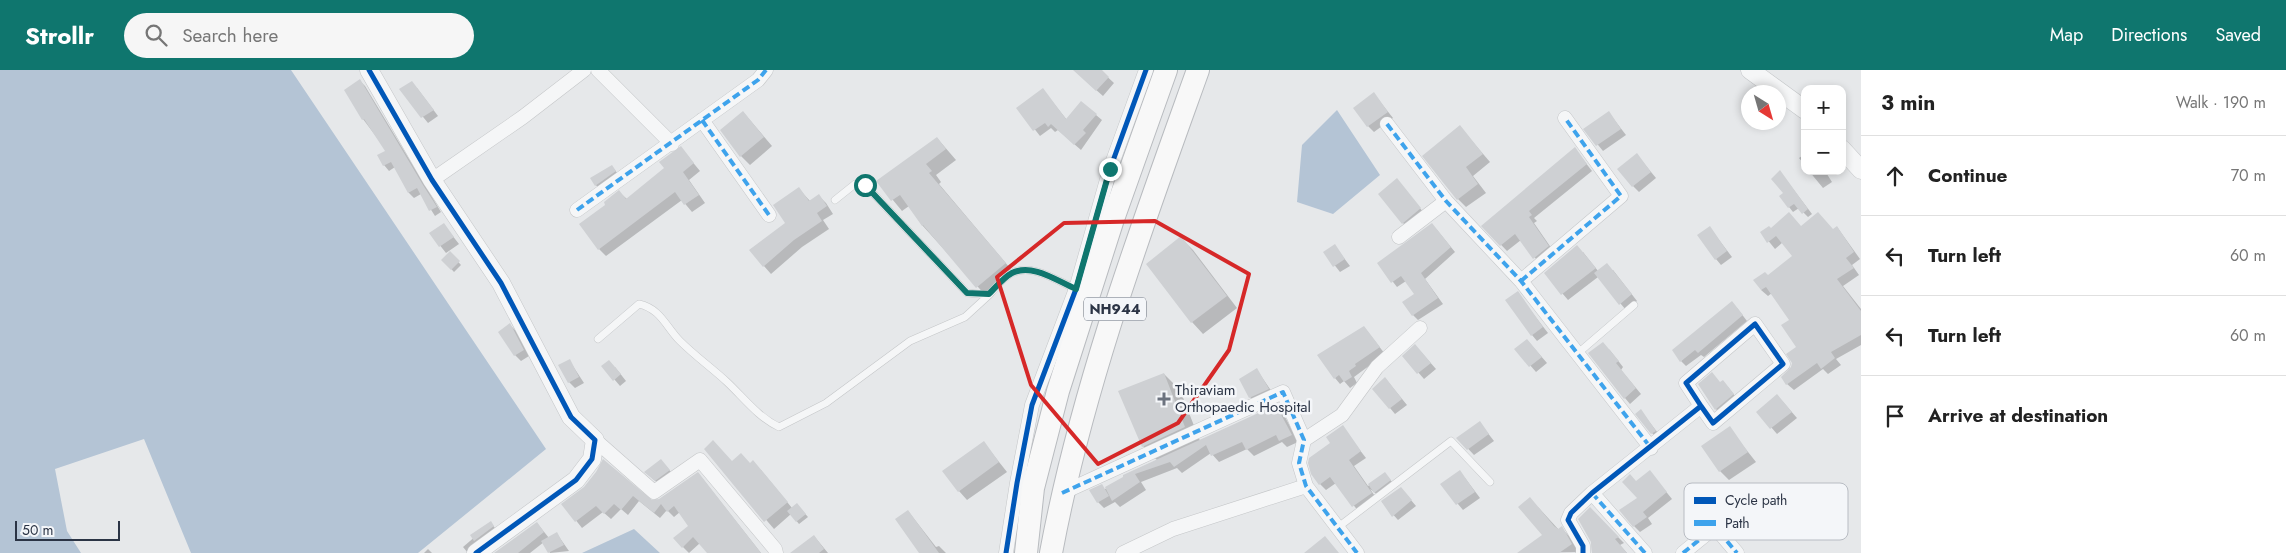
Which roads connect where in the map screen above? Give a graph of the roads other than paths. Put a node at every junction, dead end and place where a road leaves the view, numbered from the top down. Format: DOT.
graph roads {
  1 [pos="369,70"];
  2 [pos="584,70"];
  3 [pos="598,70"];
  4 [pos="766,70"];
  5 [pos="1146,70"];
  6 [pos="1166,70"];
  7 [pos="1198,70"];
  8 [pos="1750,70"];
  9 [pos="1801,107"];
  10 [pos="1565,118"];
  11 [pos="702,120"];
  12 [pos="1387,124"];
  13 [pos="672,144"];
  14 [pos="1846,153"];
  15 [pos="1861,170"];
  16 [pos="432,180"];
  17 [pos="835,200"];
  18 [pos="1446,200"];
  19 [pos="577,210"];
  20 [pos="769,215"];
  21 [pos="1399,237"];
  22 [pos="1521,281"];
  23 [pos="1076,289"];
  24 [pos="989,294"];
  25 [pos="1634,305"];
  26 [pos="1420,328"];
  27 [pos="598,339"];
  28 [pos="1577,354"];
  29 [pos="1701,406"];
  30 [pos="595,440"];
  31 [pos="1304,440"];
  32 [pos="1651,448"];
  33 [pos="1490,482"];
  34 [pos="1306,486"];
  35 [pos="1062,493"];
  36 [pos="1592,493"];
  37 [pos="1337,528"];
  38 [pos="1699,540"];
  39 [pos="1726,540"];
  40 [pos="476,553"];
  41 [pos="776,553"];
  42 [pos="1006,553"];
  43 [pos="1026,553"];
  44 [pos="1050,553"];
  45 [pos="1123,553"];
  46 [pos="1357,553"];
  47 [pos="1583,553"];
  48 [pos="1644,553"];
  49 [pos="1683,553"];
  50 [pos="1737,553"];
  1 -- 16 [label="street"];
  2 -- 16 [label="street"];
  3 -- 13 [label="street"];
  4 -- 11 [label="street"];
  5 -- 23 [label="street"];
  6 -- 43 [label="highway, NH944"];
  7 -- 35 [label="highway, NH944"];
  8 -- 9 [label="street"];
  10 -- 22 [label="street"];
  11 -- 13 [label="street"];
  11 -- 20 [label="street"];
  12 -- 18 [label="street"];
  13 -- 19 [label="street"];
  14 -- 15 [label="street"];
  16 -- 30 [label="street"];
  17 -- 24 [label="lane"];
  18 -- 21 [label="street"];
  18 -- 22 [label="street"];
  22 -- 28 [label="street"];
  23 -- 24 [label="lane"];
  23 -- 42 [label="street"];
  24 -- 27 [label="lane"];
  25 -- 28 [label="lane"];
  26 -- 31 [label="street"];
  28 -- 32 [label="street"];
  29 -- 29 [label="street"];
  29 -- 32 [label="street"];
  30 -- 40 [label="street"];
  30 -- 41 [label="street"];
  31 -- 34 [label="street"];
  31 -- 35 [label="street"];
  32 -- 36 [label="street"];
  33 -- 37 [label="lane"];
  34 -- 37 [label="street"];
  34 -- 45 [label="street"];
  35 -- 44 [label="highway, NH944"];
  36 -- 47 [label="street"];
  36 -- 48 [label="street"];
  37 -- 46 [label="street"];
  38 -- 49 [label="street"];
  39 -- 50 [label="street"];
}
